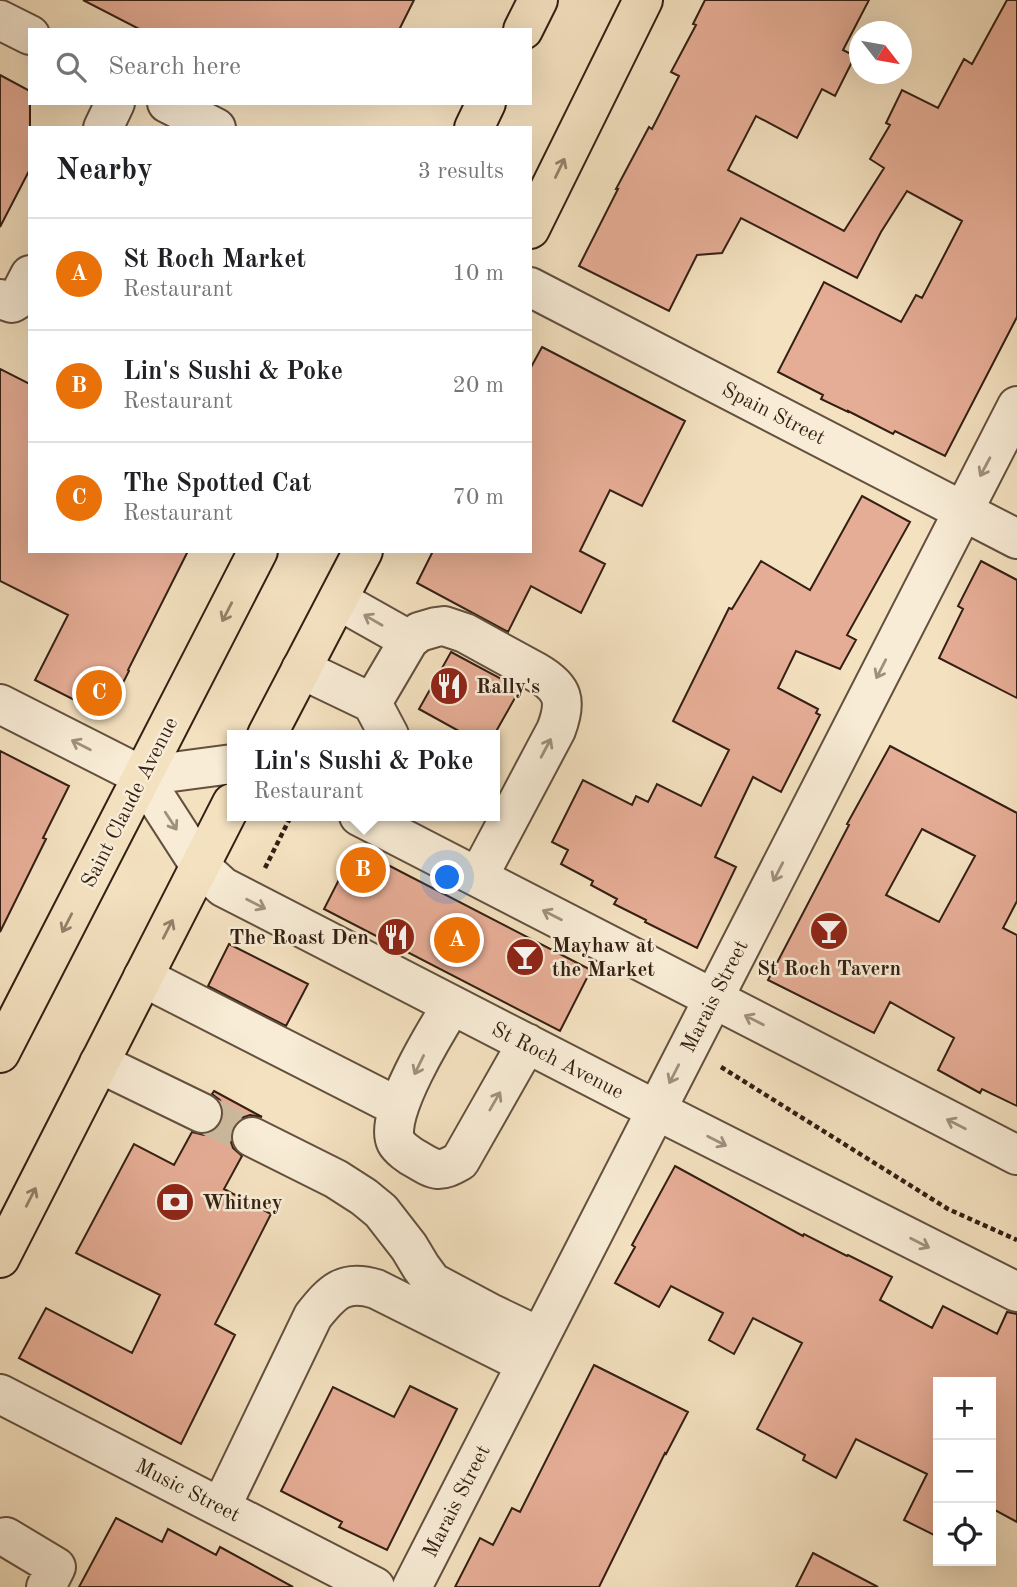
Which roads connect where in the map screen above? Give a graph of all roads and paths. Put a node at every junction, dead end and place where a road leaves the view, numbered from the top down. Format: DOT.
graph roads {
  1 [pos="538,0"];
  2 [pos="643,0"];
  3 [pos="0,20"];
  4 [pos="524,28"];
  5 [pos="28,34"];
  6 [pos="114,105"];
  7 [pos="171,105"];
  8 [pos="485,105"];
  9 [pos="104,126"];
  10 [pos="212,126"];
  11 [pos="475,126"];
  12 [pos="532,225"];
  13 [pos="28,279"];
  14 [pos="532,288"];
  15 [pos="0,299"];
  16 [pos="1017,406"];
  17 [pos="962,511"];
  18 [pos="1017,539"];
  19 [pos="257,553"];
  20 [pos="362,553"];
  21 [pos="338,600"];
  22 [pos="409,640"];
  23 [pos="301,669"];
  24 [pos="0,704"];
  25 [pos="381,719"];
  26 [pos="270,730"];
  27 [pos="227,765"];
  28 [pos="142,776"];
  29 [pos="504,803"];
  30 [pos="227,813"];
  31 [pos="289,821"];
  32 [pos="369,821"];
  33 [pos="498,821"];
  34 [pos="200,866"];
  35 [pos="478,877"];
  36 [pos="260,879"];
  37 [pos="143,977"];
  38 [pos="713,999"];
  39 [pos="452,1005"];
  40 [pos="527,1043"];
  41 [pos="688,1048"];
  42 [pos="0,1053"];
  43 [pos="99,1063"];
  44 [pos="398,1107"];
  45 [pos="656,1110"];
  46 [pos="202,1113"];
  47 [pos="252,1137"];
  48 [pos="1017,1155"];
  49 [pos="1017,1240"];
  50 [pos="0,1258"];
  51 [pos="1017,1292"];
  52 [pos="533,1351"];
  53 [pos="0,1394"];
  54 [pos="221,1507"];
  55 [pos="2,1540"];
  56 [pos="46,1587"];
  57 [pos="375,1587"];
  58 [pos="412,1587"];
  1 -- 4 [label="main road"];
  12 -- 2 [label="main road, one-way"];
  3 -- 5 [label="street"];
  6 -- 9 [label="street"];
  7 -- 10 [label="street"];
  8 -- 11 [label="main road"];
  13 -- 15 [label="street"];
  14 -- 17 [label="street, Spain Street"];
  16 -- 17 [label="street, Marais Street, one-way"];
  17 -- 18 [label="street, Spain Street"];
  17 -- 38 [label="street, Marais Street, one-way"];
  19 -- 28 [label="main road, Saint Claude Avenue, one-way"];
  20 -- 21 [label="main road"];
  22 -- 21 [label="street, one-way"];
  21 -- 23 [label="main road"];
  22 -- 25 [label="street"];
  29 -- 22 [label="street, one-way"];
  23 -- 25 [label="street"];
  23 -- 26 [label="main road"];
  28 -- 24 [label="street, one-way"];
  27 -- 28 [label="street"];
  28 -- 34 [label="street, St Roch Avenue, one-way"];
  28 -- 42 [label="main road, Saint Claude Avenue, one-way"];
  30 -- 34 [label="main road"];
  31 -- 36 [label="path"];
  32 -- 35 [label="street"];
  33 -- 35 [label="street"];
  37 -- 34 [label="main road, one-way"];
  34 -- 39 [label="street, St Roch Avenue, one-way"];
  38 -- 35 [label="street, one-way"];
  37 -- 43 [label="main road"];
  37 -- 44 [label="street"];
  38 -- 41 [label="street, Marais Street"];
  48 -- 38 [label="street, one-way"];
  39 -- 40 [label="street, St Roch Avenue"];
  39 -- 44 [label="street, one-way"];
  44 -- 40 [label="street, one-way"];
  40 -- 45 [label="street, St Roch Avenue"];
  41 -- 45 [label="street, Marais Street, one-way"];
  41 -- 49 [label="path"];
  43 -- 46 [label="street"];
  50 -- 43 [label="main road, one-way"];
  45 -- 51 [label="street, St Roch Avenue, one-way"];
  45 -- 52 [label="street, Marais Street"];
  47 -- 52 [label="street"];
  52 -- 54 [label="street"];
  52 -- 58 [label="street, Marais Street"];
  53 -- 54 [label="street, Music Street"];
  54 -- 57 [label="street, Music Street"];
  55 -- 56 [label="street"];
}
